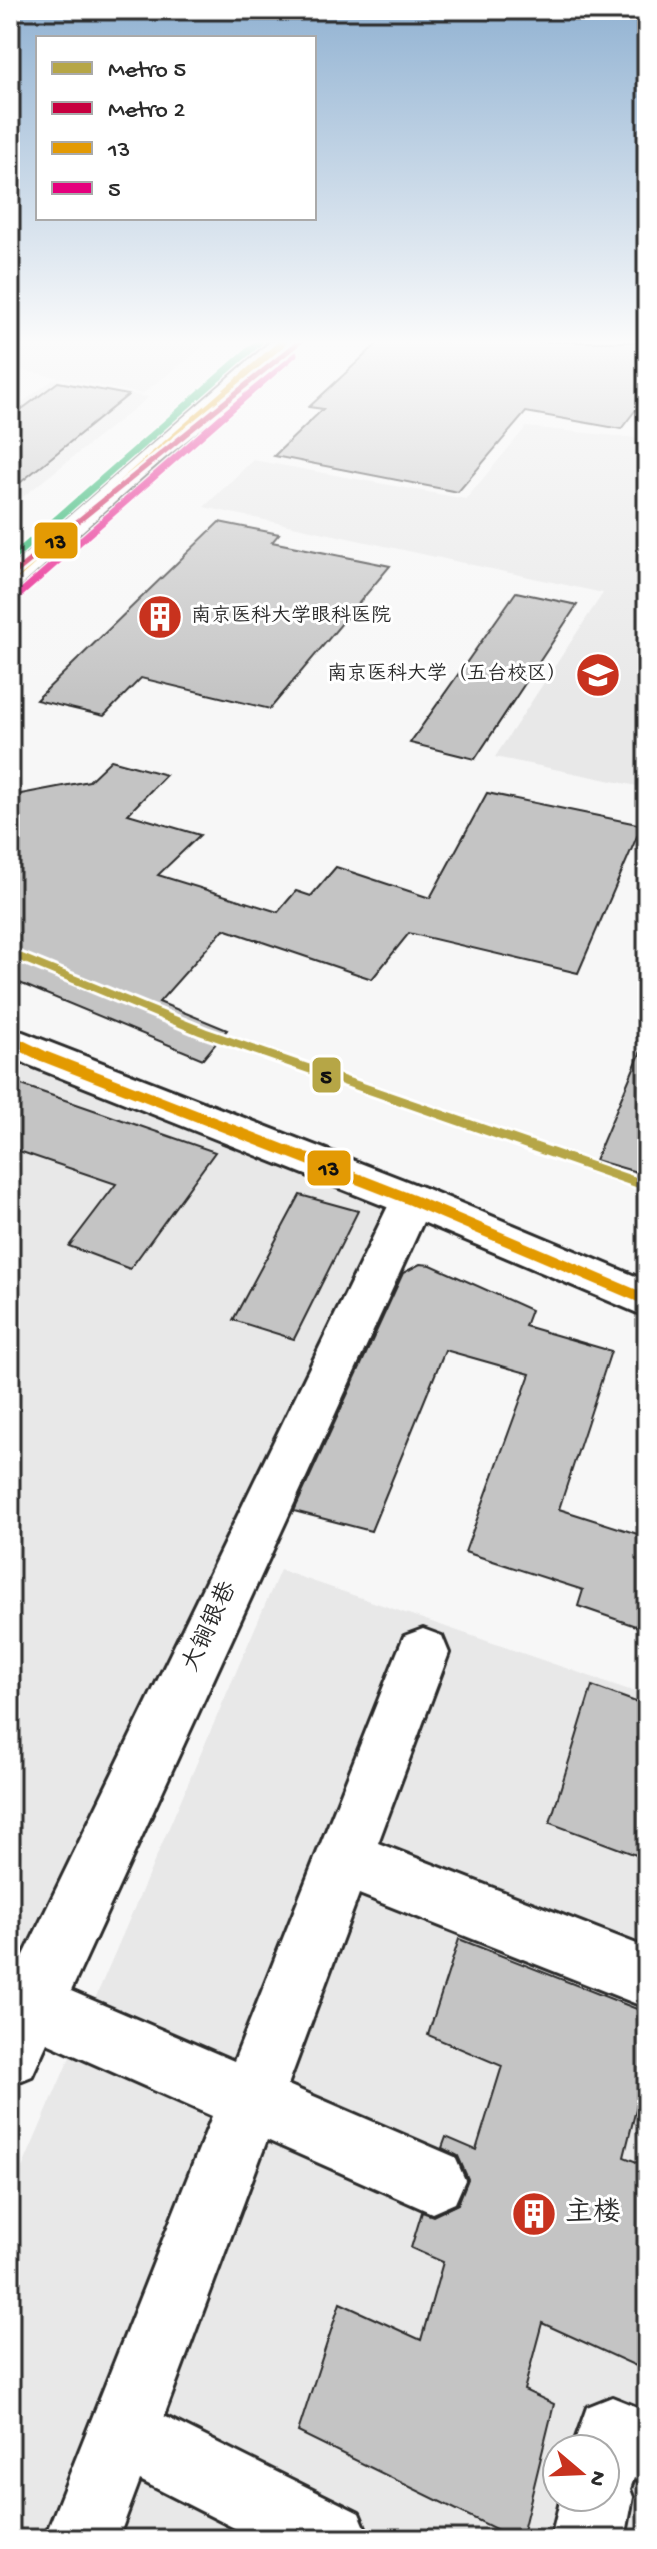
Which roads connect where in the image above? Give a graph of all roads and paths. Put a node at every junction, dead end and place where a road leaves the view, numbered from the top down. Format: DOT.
graph roads {
  1 [pos="147,461"];
  2 [pos="10,581"];
  3 [pos="10,1040"];
  4 [pos="412,1200"];
  5 [pos="647,1300"];
  6 [pos="423,1653"];
  7 [pos="344,1859"];
  8 [pos="647,1978"];
  9 [pos="21,2029"];
  10 [pos="250,2100"];
  11 [pos="432,2180"];
  12 [pos="122,2433"];
  13 [pos="621,2436"];
  14 [pos="647,2448"];
  15 [pos="594,2513"];
  16 [pos="81,2539"];
  17 [pos="333,2539"];
  18 [pos="588,2539"];
  1 -- 2 [label="main road"];
  3 -- 4 [label="main road"];
  4 -- 5 [label="main road"];
  4 -- 9 [label="main road, 大锏银巷"];
  6 -- 7 [label="main road"];
  7 -- 8 [label="main road"];
  7 -- 10 [label="main road"];
  9 -- 10 [label="main road"];
  10 -- 11 [label="main road"];
  10 -- 12 [label="main road"];
  12 -- 16 [label="main road"];
  12 -- 17 [label="main road"];
  13 -- 14 [label="main road"];
  15 -- 18 [label="main road"];
}
